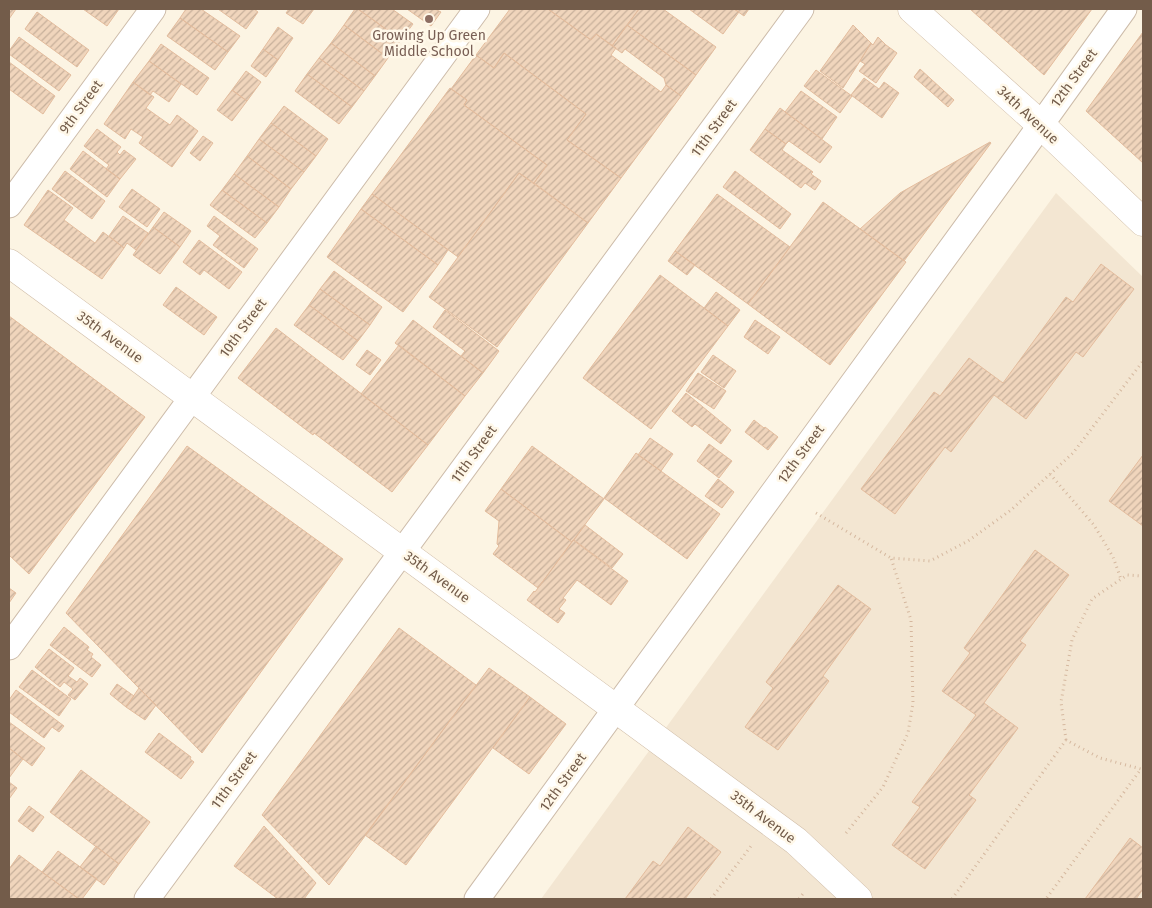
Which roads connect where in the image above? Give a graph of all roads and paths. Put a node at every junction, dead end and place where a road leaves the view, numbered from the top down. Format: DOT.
graph roads {
  1 [pos="154,9"];
  2 [pos="477,9"];
  3 [pos="801,9"];
  4 [pos="912,9"];
  5 [pos="1124,9"];
  6 [pos="1040,125"];
  7 [pos="9,205"];
  8 [pos="1143,222"];
  9 [pos="9,263"];
  10 [pos="1143,361"];
  11 [pos="192,397"];
  12 [pos="1050,474"];
  13 [pos="816,513"];
  14 [pos="402,552"];
  15 [pos="891,558"];
  16 [pos="1143,576"];
  17 [pos="1121,579"];
  18 [pos="9,647"];
  19 [pos="617,709"];
  20 [pos="1066,740"];
  21 [pos="1142,767"];
  22 [pos="846,833"];
  23 [pos="751,846"];
  24 [pos="805,891"];
  25 [pos="147,899"];
  26 [pos="477,899"];
  27 [pos="711,899"];
  28 [pos="799,899"];
  29 [pos="858,899"];
  30 [pos="952,899"];
  31 [pos="1046,899"];
  1 -- 7 [label="street, 9th Street"];
  2 -- 11 [label="street, 10th Street"];
  3 -- 14 [label="street, 11th Street"];
  4 -- 6 [label="street, 34th Avenue"];
  5 -- 6 [label="street, 12th Street"];
  6 -- 8 [label="street, 34th Avenue"];
  6 -- 19 [label="street, 12th Street"];
  9 -- 11 [label="street, 35th Avenue"];
  10 -- 12 [label="path"];
  11 -- 14 [label="street, 35th Avenue"];
  11 -- 18 [label="street, 10th Street"];
  12 -- 15 [label="path"];
  12 -- 17 [label="path"];
  13 -- 15 [label="path"];
  14 -- 19 [label="street, 35th Avenue"];
  14 -- 25 [label="street, 11th Street"];
  15 -- 22 [label="path"];
  16 -- 17 [label="path"];
  17 -- 20 [label="path"];
  19 -- 26 [label="street, 12th Street"];
  19 -- 29 [label="street, 35th Avenue"];
  20 -- 21 [label="path"];
  20 -- 30 [label="path"];
  21 -- 31 [label="path"];
  23 -- 27 [label="path"];
  24 -- 28 [label="path"];
}
